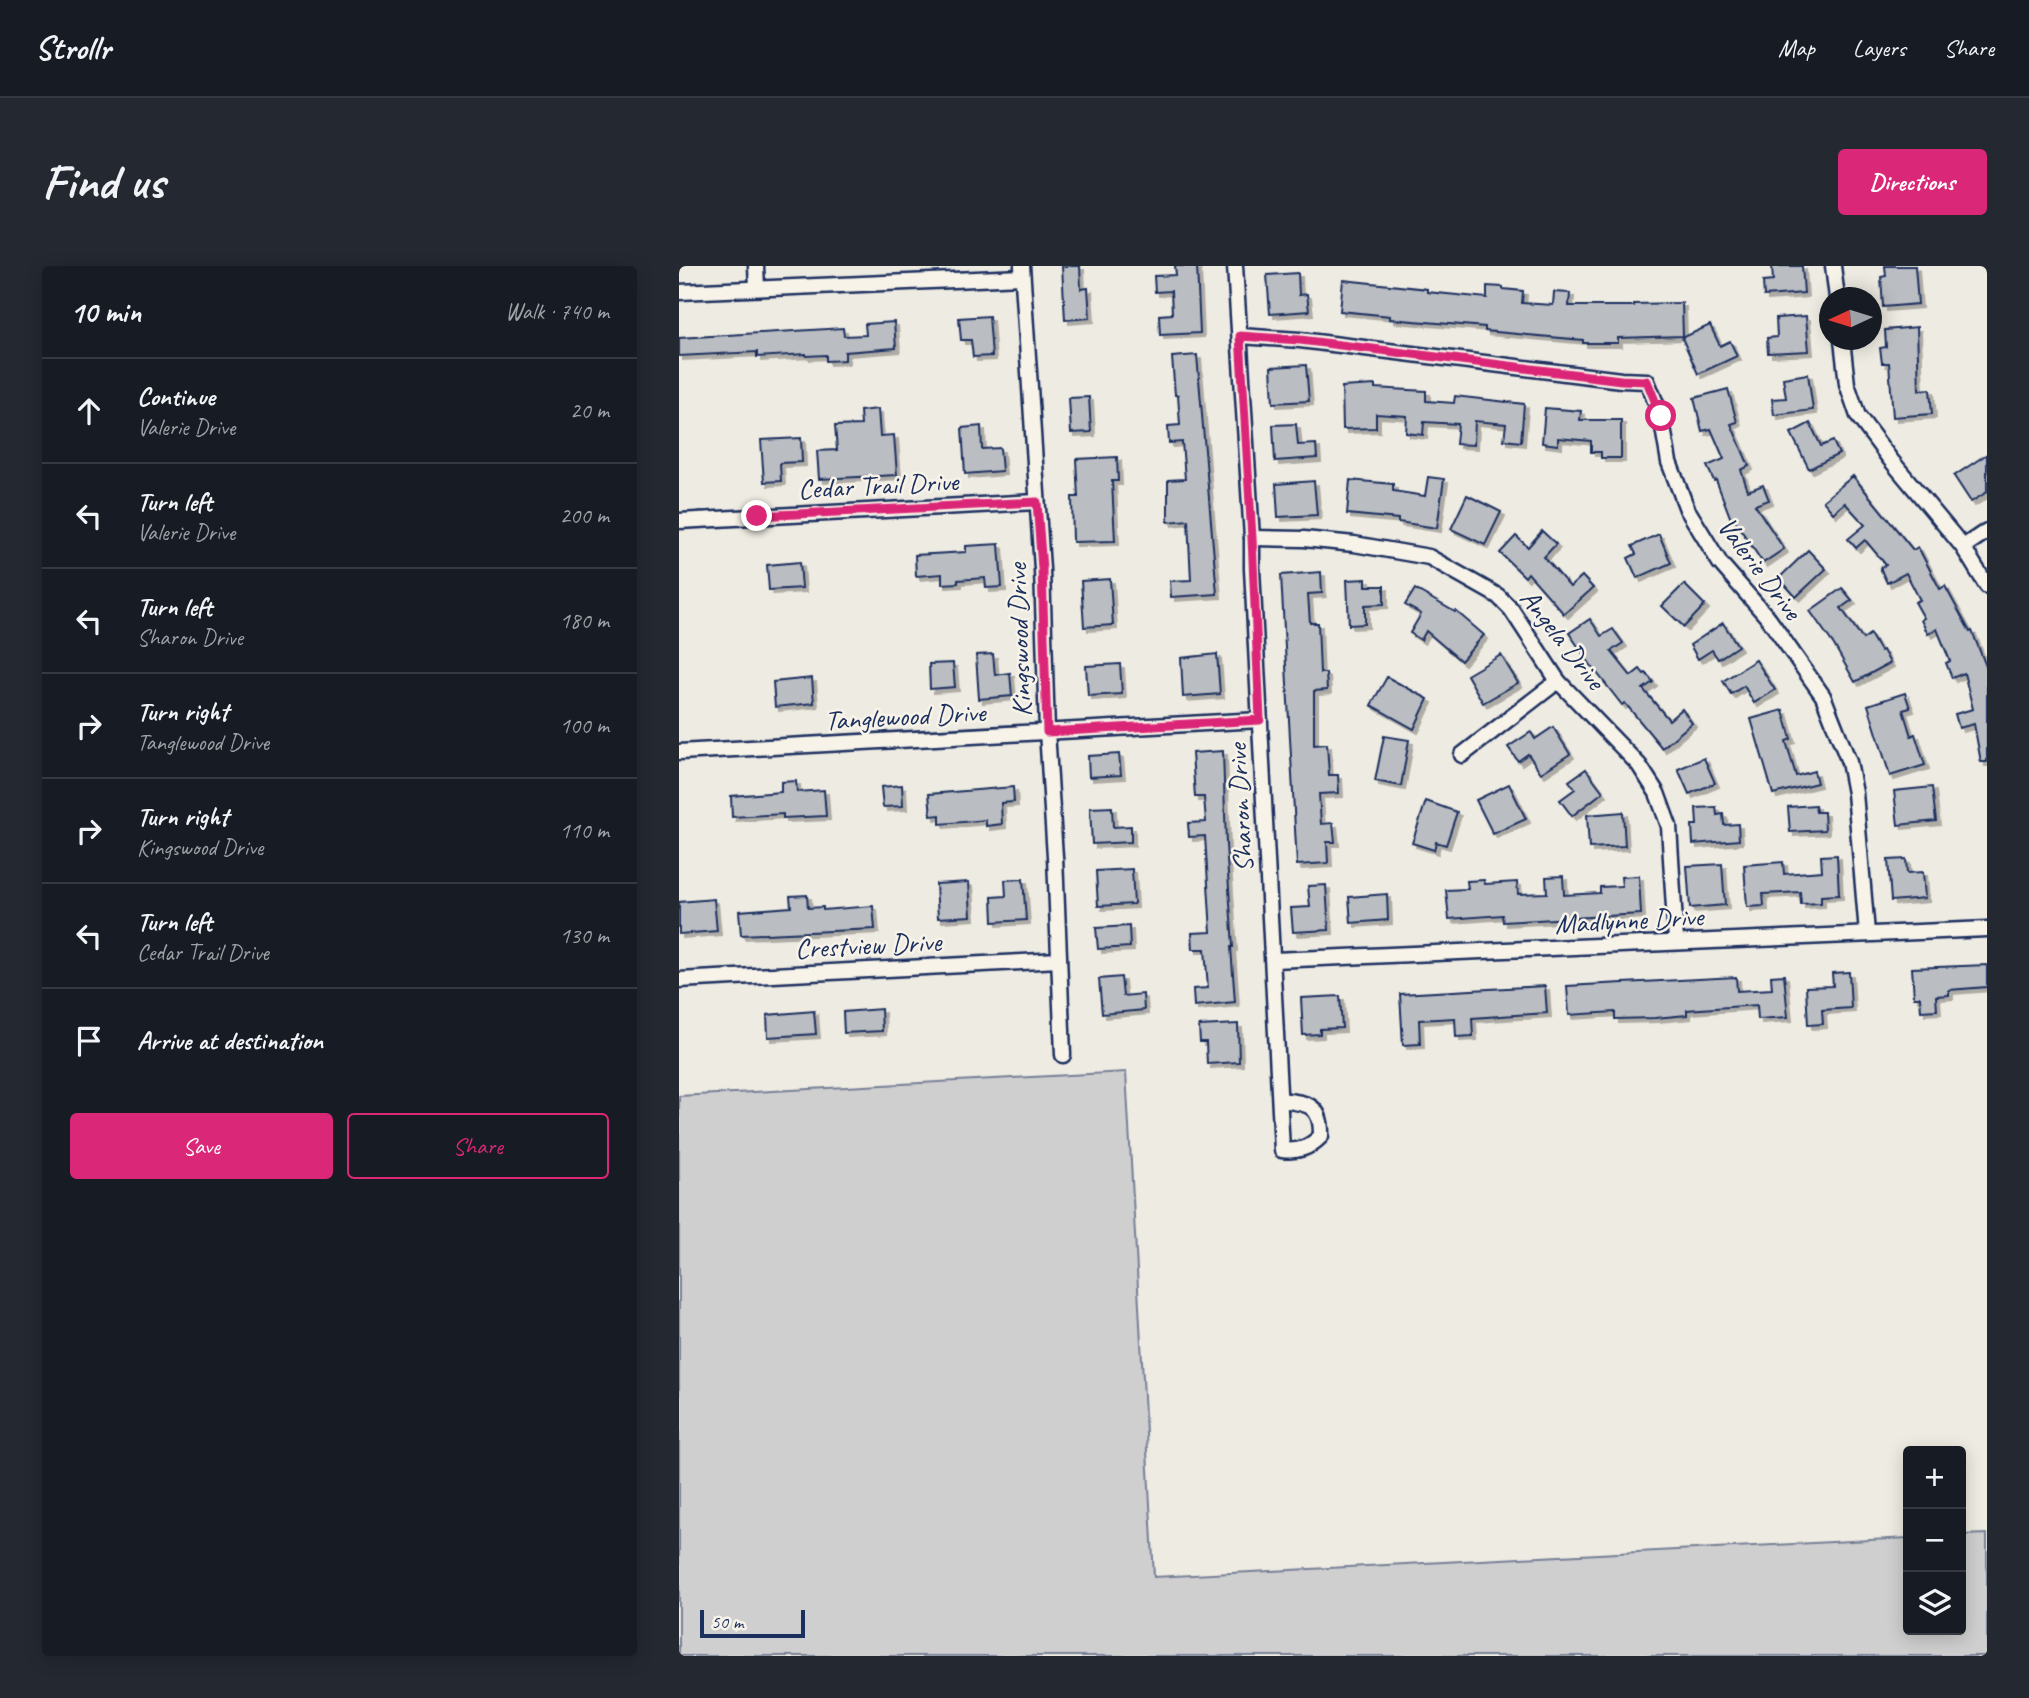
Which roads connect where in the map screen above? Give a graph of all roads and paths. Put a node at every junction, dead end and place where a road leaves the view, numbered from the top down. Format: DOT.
graph roads {
  1 [pos="756,266"];
  2 [pos="1235,266"];
  3 [pos="1833,266"];
  4 [pos="1022,272"];
  5 [pos="1836,287"];
  6 [pos="757,288"];
  7 [pos="679,292"];
  8 [pos="1240,336"];
  9 [pos="1843,350"];
  10 [pos="1037,502"];
  11 [pos="679,522"];
  12 [pos="1987,531"];
  13 [pos="1252,538"];
  14 [pos="1963,547"];
  15 [pos="1987,586"];
  16 [pos="1558,681"];
  17 [pos="1260,720"];
  18 [pos="1047,732"];
  19 [pos="679,752"];
  20 [pos="1462,755"];
  21 [pos="1987,929"];
  22 [pos="1867,933"];
  23 [pos="1676,941"];
  24 [pos="1059,960"];
  25 [pos="1274,960"];
  26 [pos="679,980"];
  27 [pos="1063,1055"];
  28 [pos="1280,1100"];
  1 -- 6 [label="street"];
  2 -- 8 [label="street, Sharon Drive"];
  3 -- 5 [label="street"];
  4 -- 6 [label="street"];
  4 -- 10 [label="street, Kingswood Drive"];
  6 -- 7 [label="street"];
  8 -- 13 [label="street, Sharon Drive"];
  8 -- 22 [label="street, Valerie Drive"];
  9 -- 14 [label="street"];
  10 -- 11 [label="street, Cedar Trail Drive"];
  10 -- 18 [label="street, Kingswood Drive"];
  12 -- 14 [label="street"];
  13 -- 16 [label="street, Angela Drive"];
  13 -- 17 [label="street, Sharon Drive"];
  14 -- 15 [label="street"];
  16 -- 20 [label="street"];
  16 -- 23 [label="street, Angela Drive"];
  17 -- 18 [label="street, Tanglewood Drive"];
  17 -- 25 [label="street, Sharon Drive"];
  18 -- 19 [label="street, Tanglewood Drive"];
  18 -- 24 [label="street, Kingswood Drive"];
  21 -- 22 [label="street, Madlynne Drive"];
  22 -- 23 [label="street, Madlynne Drive"];
  23 -- 25 [label="street, Madlynne Drive"];
  24 -- 26 [label="street, Crestview Drive"];
  24 -- 27 [label="street, Kingswood Drive"];
  25 -- 28 [label="street, Sharon Drive"];
}
